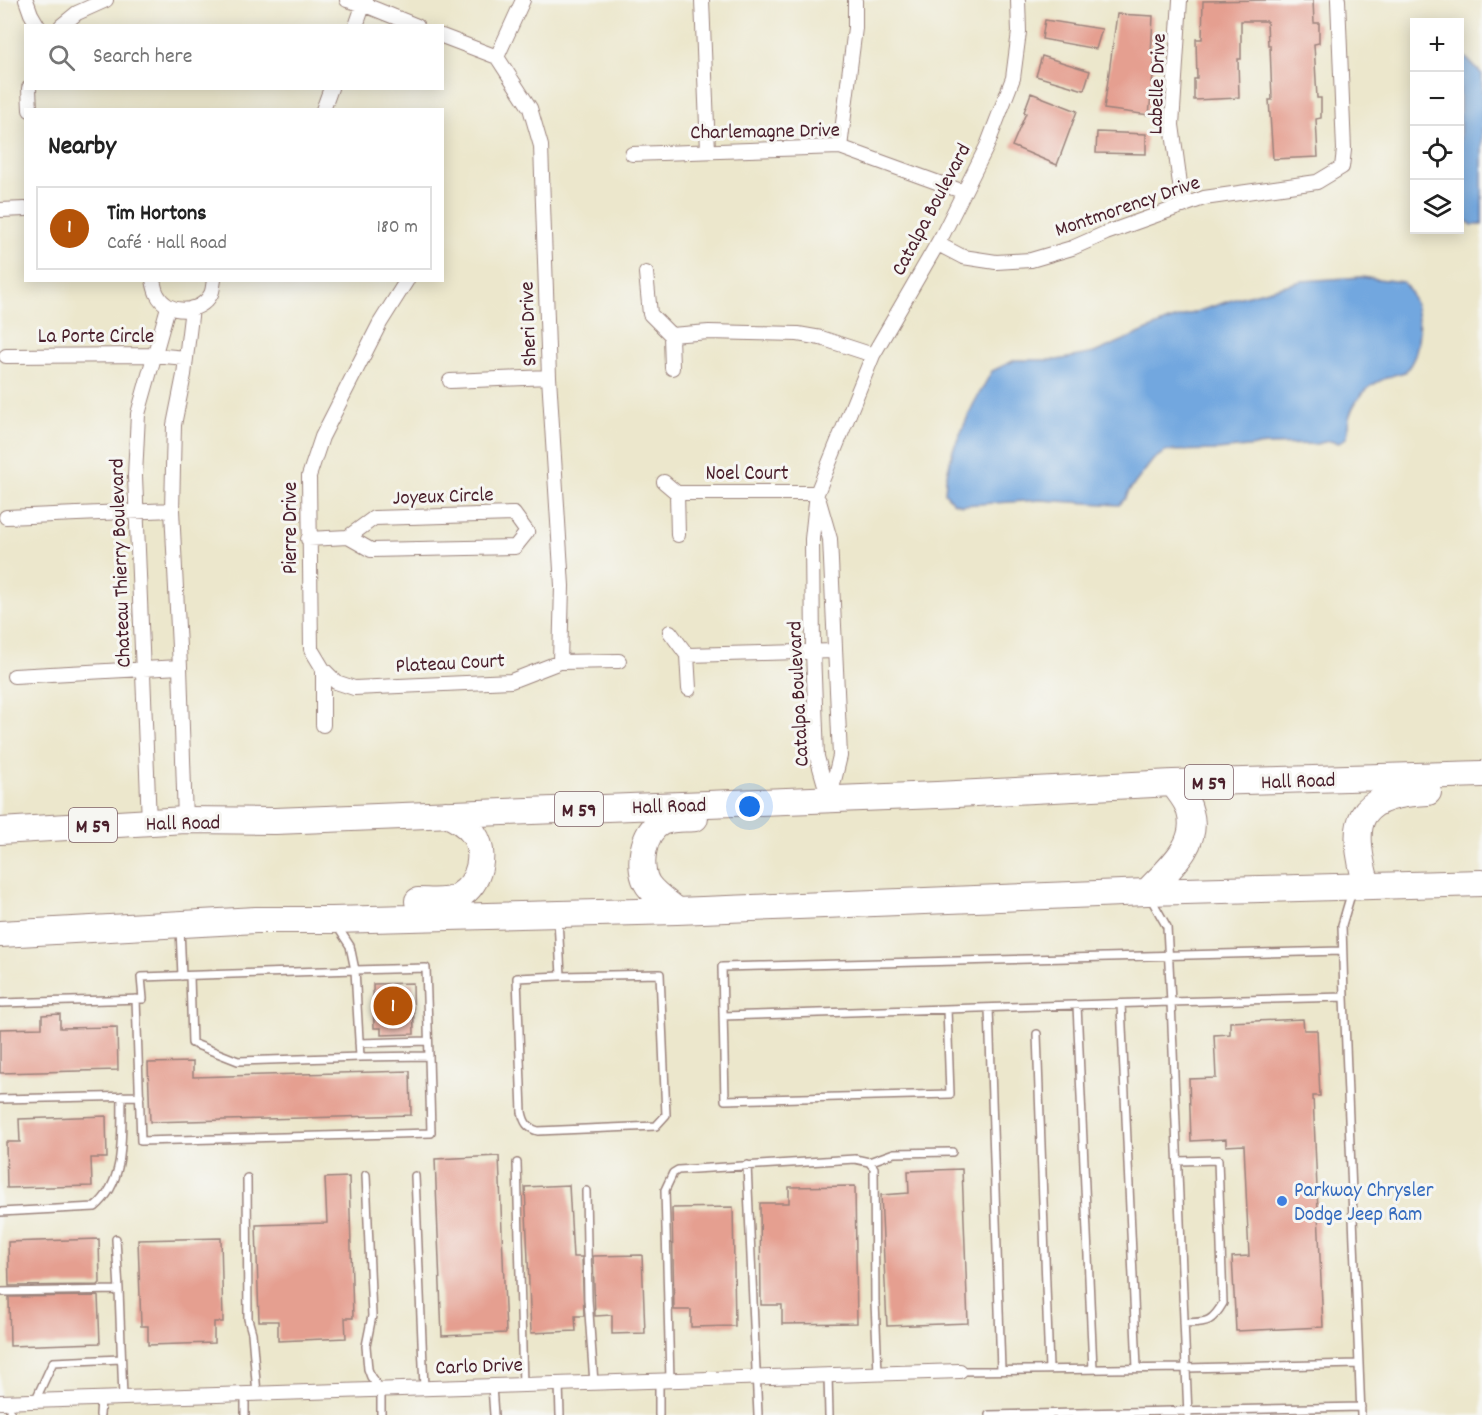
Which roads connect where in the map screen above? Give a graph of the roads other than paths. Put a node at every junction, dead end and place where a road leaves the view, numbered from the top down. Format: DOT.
graph roads {
  1 [pos="26,0"];
  2 [pos="106,0"];
  3 [pos="348,0"];
  4 [pos="524,0"];
  5 [pos="702,0"];
  6 [pos="855,0"];
  7 [pos="1018,0"];
  8 [pos="1180,0"];
  9 [pos="1338,0"];
  10 [pos="365,2"];
  11 [pos="37,24"];
  12 [pos="64,24"];
  13 [pos="357,24"];
  14 [pos="413,24"];
  15 [pos="444,37"];
  16 [pos="497,57"];
  17 [pos="29,90"];
  18 [pos="330,90"];
  19 [pos="30,108"];
  20 [pos="324,108"];
  21 [pos="840,147"];
  22 [pos="708,152"];
  23 [pos="632,154"];
  24 [pos="964,192"];
  25 [pos="1182,206"];
  26 [pos="24,208"];
  27 [pos="0,210"];
  28 [pos="938,244"];
  29 [pos="646,273"];
  30 [pos="154,282"];
  31 [pos="213,282"];
  32 [pos="406,282"];
  33 [pos="168,307"];
  34 [pos="192,308"];
  35 [pos="670,335"];
  36 [pos="153,355"];
  37 [pos="873,355"];
  38 [pos="6,356"];
  39 [pos="186,358"];
  40 [pos="672,368"];
  41 [pos="549,377"];
  42 [pos="450,381"];
  43 [pos="663,482"];
  44 [pos="677,493"];
  45 [pos="817,493"];
  46 [pos="172,510"];
  47 [pos="137,511"];
  48 [pos="6,517"];
  49 [pos="678,535"];
  50 [pos="348,537"];
  51 [pos="308,539"];
  52 [pos="670,632"];
  53 [pos="813,651"];
  54 [pos="835,651"];
  55 [pos="687,655"];
  56 [pos="619,661"];
  57 [pos="560,662"];
  58 [pos="180,667"];
  59 [pos="143,668"];
  60 [pos="323,669"];
  61 [pos="14,676"];
  62 [pos="688,689"];
  63 [pos="323,725"];
  64 [pos="1482,774"];
  65 [pos="1173,783"];
  66 [pos="1482,790"];
  67 [pos="829,799"];
  68 [pos="446,814"];
  69 [pos="186,820"];
  70 [pos="149,822"];
  71 [pos="0,831"];
  72 [pos="1482,883"];
  73 [pos="1360,886"];
  74 [pos="1147,892"];
  75 [pos="677,911"];
  76 [pos="558,914"];
  77 [pos="256,920"];
  78 [pos="333,920"];
  79 [pos="180,925"];
  80 [pos="0,934"];
  81 [pos="1342,951"];
  82 [pos="1169,956"];
  83 [pos="355,970"];
  84 [pos="186,976"];
  85 [pos="561,976"];
  86 [pos="1344,997"];
  87 [pos="136,999"];
  88 [pos="1171,1002"];
  89 [pos="0,1003"];
  90 [pos="1121,1004"];
  91 [pos="1077,1005"];
  92 [pos="989,1008"];
  93 [pos="947,1009"];
  94 [pos="723,1016"];
  95 [pos="1037,1034"];
  96 [pos="429,1041"];
  97 [pos="359,1043"];
  98 [pos="429,1056"];
  99 [pos="360,1057"];
  100 [pos="122,1096"];
  101 [pos="140,1096"];
  102 [pos="0,1099"];
  103 [pos="952,1152"];
  104 [pos="1178,1161"];
  105 [pos="869,1162"];
  106 [pos="517,1163"];
  107 [pos="747,1165"];
  108 [pos="366,1175"];
  109 [pos="415,1176"];
  110 [pos="247,1178"];
  111 [pos="586,1191"];
  112 [pos="0,1212"];
  113 [pos="116,1239"];
  114 [pos="119,1290"];
  115 [pos="0,1292"];
  116 [pos="1184,1323"];
  117 [pos="121,1359"];
  118 [pos="1359,1364"];
  119 [pos="1137,1368"];
  120 [pos="1186,1368"];
  121 [pos="1049,1369"];
  122 [pos="1093,1369"];
  123 [pos="1001,1370"];
  124 [pos="960,1371"];
  125 [pos="878,1373"];
  126 [pos="828,1375"];
  127 [pos="757,1377"];
  128 [pos="664,1381"];
  129 [pos="594,1383"];
  130 [pos="559,1384"];
  131 [pos="523,1385"];
  132 [pos="492,1386"];
  133 [pos="424,1388"];
  134 [pos="381,1390"];
  135 [pos="251,1394"];
  136 [pos="123,1398"];
  137 [pos="101,1399"];
  138 [pos="35,1401"];
  139 [pos="7,1406"];
  140 [pos="1361,1407"];
  141 [pos="1187,1413"];
  142 [pos="100,1415"];
  143 [pos="245,1415"];
  144 [pos="381,1415"];
  145 [pos="494,1415"];
  146 [pos="560,1415"];
  147 [pos="659,1415"];
  148 [pos="758,1415"];
  149 [pos="829,1415"];
  150 [pos="989,1415"];
  151 [pos="1361,1415"];
  1 -- 11 [label="street"];
  2 -- 12 [label="street"];
  3 -- 10 [label="street"];
  4 -- 16 [label="street"];
  5 -- 22 [label="street"];
  6 -- 21 [label="street"];
  7 -- 24 [label="street, Catalpa Boulevard"];
  8 -- 25 [label="street, Labelle Drive"];
  9 -- 25 [label="street, Montmorency Drive"];
  10 -- 13 [label="street"];
  10 -- 14 [label="street"];
  15 -- 16 [label="street"];
  16 -- 41 [label="street, Sheri Drive"];
  17 -- 19 [label="street"];
  18 -- 20 [label="street"];
  21 -- 22 [label="street, Charlemagne Drive"];
  21 -- 24 [label="street, Charlemagne Drive"];
  22 -- 23 [label="street, Charlemagne Drive"];
  24 -- 28 [label="street, Catalpa Boulevard"];
  25 -- 28 [label="street, Montmorency Drive"];
  26 -- 27 [label="street"];
  28 -- 37 [label="street, Catalpa Boulevard"];
  29 -- 35 [label="street"];
  30 -- 33 [label="street"];
  31 -- 34 [label="street"];
  32 -- 51 [label="street, Pierre Drive"];
  33 -- 34 [label="street"];
  33 -- 36 [label="street, Chateau Thierry Boulevard"];
  34 -- 39 [label="street"];
  35 -- 37 [label="street"];
  35 -- 40 [label="street"];
  36 -- 38 [label="street, La Porte Circle"];
  36 -- 39 [label="street, La Porte Circle"];
  36 -- 47 [label="street, Chateau Thierry Boulevard"];
  37 -- 45 [label="street, Catalpa Boulevard"];
  39 -- 46 [label="street"];
  41 -- 42 [label="street"];
  41 -- 57 [label="street, Sheri Drive"];
  43 -- 44 [label="street, Noel Court"];
  44 -- 45 [label="street, Noel Court"];
  44 -- 49 [label="street, Noel Court"];
  45 -- 53 [label="street, Catalpa Boulevard"];
  45 -- 54 [label="street, Catalpa Boulevard"];
  46 -- 47 [label="street"];
  46 -- 58 [label="street"];
  47 -- 48 [label="street"];
  47 -- 59 [label="street, Chateau Thierry Boulevard"];
  50 -- 50 [label="street, Joyeux Circle"];
  50 -- 51 [label="street, Joyeux Circle"];
  51 -- 60 [label="street, Pierre Drive"];
  52 -- 55 [label="street"];
  53 -- 54 [label="street"];
  53 -- 55 [label="street"];
  53 -- 67 [label="street, Catalpa Boulevard"];
  54 -- 67 [label="street, Catalpa Boulevard"];
  55 -- 62 [label="street"];
  56 -- 57 [label="street, Plateau Court"];
  57 -- 60 [label="street, Plateau Court"];
  58 -- 59 [label="street"];
  58 -- 69 [label="street"];
  59 -- 61 [label="street"];
  59 -- 70 [label="street, Chateau Thierry Boulevard"];
  60 -- 63 [label="street, Pierre Drive"];
  64 -- 65 [label="highway, Hall Road / M 59"];
  65 -- 67 [label="highway, Hall Road / M 59"];
  65 -- 74 [label="highway"];
  66 -- 73 [label="highway"];
  67 -- 68 [label="highway, Hall Road / M 59"];
  67 -- 75 [label="highway"];
  68 -- 69 [label="highway, Hall Road / M 59"];
  68 -- 77 [label="highway"];
  69 -- 70 [label="highway, Hall Road / M 59"];
  70 -- 71 [label="highway, Hall Road / M 59"];
  72 -- 73 [label="highway"];
  73 -- 74 [label="highway"];
  73 -- 81 [label="lane"];
  74 -- 75 [label="highway"];
  74 -- 82 [label="lane"];
  75 -- 76 [label="highway"];
  76 -- 78 [label="highway"];
  76 -- 85 [label="lane"];
  77 -- 78 [label="highway"];
  77 -- 79 [label="highway"];
  78 -- 83 [label="lane"];
  79 -- 80 [label="highway"];
  79 -- 84 [label="lane"];
  81 -- 82 [label="lane"];
  81 -- 86 [label="lane"];
  82 -- 88 [label="lane"];
  82 -- 94 [label="lane"];
  83 -- 84 [label="lane"];
  83 -- 96 [label="lane"];
  83 -- 97 [label="lane"];
  84 -- 87 [label="lane"];
  84 -- 99 [label="lane"];
  85 -- 85 [label="lane"];
  86 -- 88 [label="lane"];
  86 -- 118 [label="lane"];
  87 -- 89 [label="lane"];
  87 -- 101 [label="lane"];
  88 -- 90 [label="lane"];
  88 -- 104 [label="lane"];
  90 -- 91 [label="lane"];
  90 -- 119 [label="lane"];
  91 -- 92 [label="lane"];
  91 -- 122 [label="lane"];
  92 -- 93 [label="lane"];
  92 -- 123 [label="lane"];
  93 -- 94 [label="lane"];
  93 -- 94 [label="lane"];
  95 -- 121 [label="lane"];
  96 -- 97 [label="lane"];
  96 -- 98 [label="lane"];
  97 -- 99 [label="lane"];
  98 -- 99 [label="lane"];
  98 -- 101 [label="lane"];
  100 -- 101 [label="lane"];
  100 -- 102 [label="lane"];
  100 -- 112 [label="lane"];
  103 -- 105 [label="lane"];
  104 -- 116 [label="lane"];
  104 -- 116 [label="lane"];
  105 -- 107 [label="lane"];
  105 -- 125 [label="lane"];
  106 -- 131 [label="lane"];
  107 -- 127 [label="lane"];
  107 -- 128 [label="lane"];
  108 -- 134 [label="lane"];
  109 -- 133 [label="lane"];
  110 -- 135 [label="lane"];
  111 -- 129 [label="lane"];
  113 -- 114 [label="lane"];
  114 -- 115 [label="lane"];
  114 -- 117 [label="lane"];
  116 -- 120 [label="lane"];
  117 -- 136 [label="lane"];
  117 -- 138 [label="lane"];
  118 -- 120 [label="lane"];
  118 -- 140 [label="lane"];
  119 -- 120 [label="lane"];
  119 -- 122 [label="lane"];
  120 -- 141 [label="lane"];
  121 -- 122 [label="lane"];
  121 -- 123 [label="lane"];
  123 -- 124 [label="lane"];
  124 -- 125 [label="street, Carlo Drive"];
  125 -- 126 [label="street, Carlo Drive"];
  126 -- 127 [label="street, Carlo Drive"];
  126 -- 149 [label="lane"];
  127 -- 128 [label="street, Carlo Drive"];
  127 -- 148 [label="lane"];
  128 -- 129 [label="street, Carlo Drive"];
  128 -- 147 [label="lane"];
  129 -- 130 [label="street, Carlo Drive"];
  130 -- 131 [label="street, Carlo Drive"];
  130 -- 146 [label="lane"];
  131 -- 132 [label="street, Carlo Drive"];
  132 -- 133 [label="street, Carlo Drive"];
  132 -- 145 [label="lane"];
  133 -- 134 [label="street, Carlo Drive"];
  134 -- 135 [label="street, Carlo Drive"];
  134 -- 144 [label="lane"];
  135 -- 136 [label="street, Carlo Drive"];
  135 -- 143 [label="lane"];
  136 -- 137 [label="street, Carlo Drive"];
  137 -- 138 [label="street, Carlo Drive"];
  137 -- 142 [label="lane"];
  138 -- 139 [label="street, Carlo Drive"];
  140 -- 141 [label="lane"];
  140 -- 151 [label="lane"];
  141 -- 150 [label="lane"];
}
